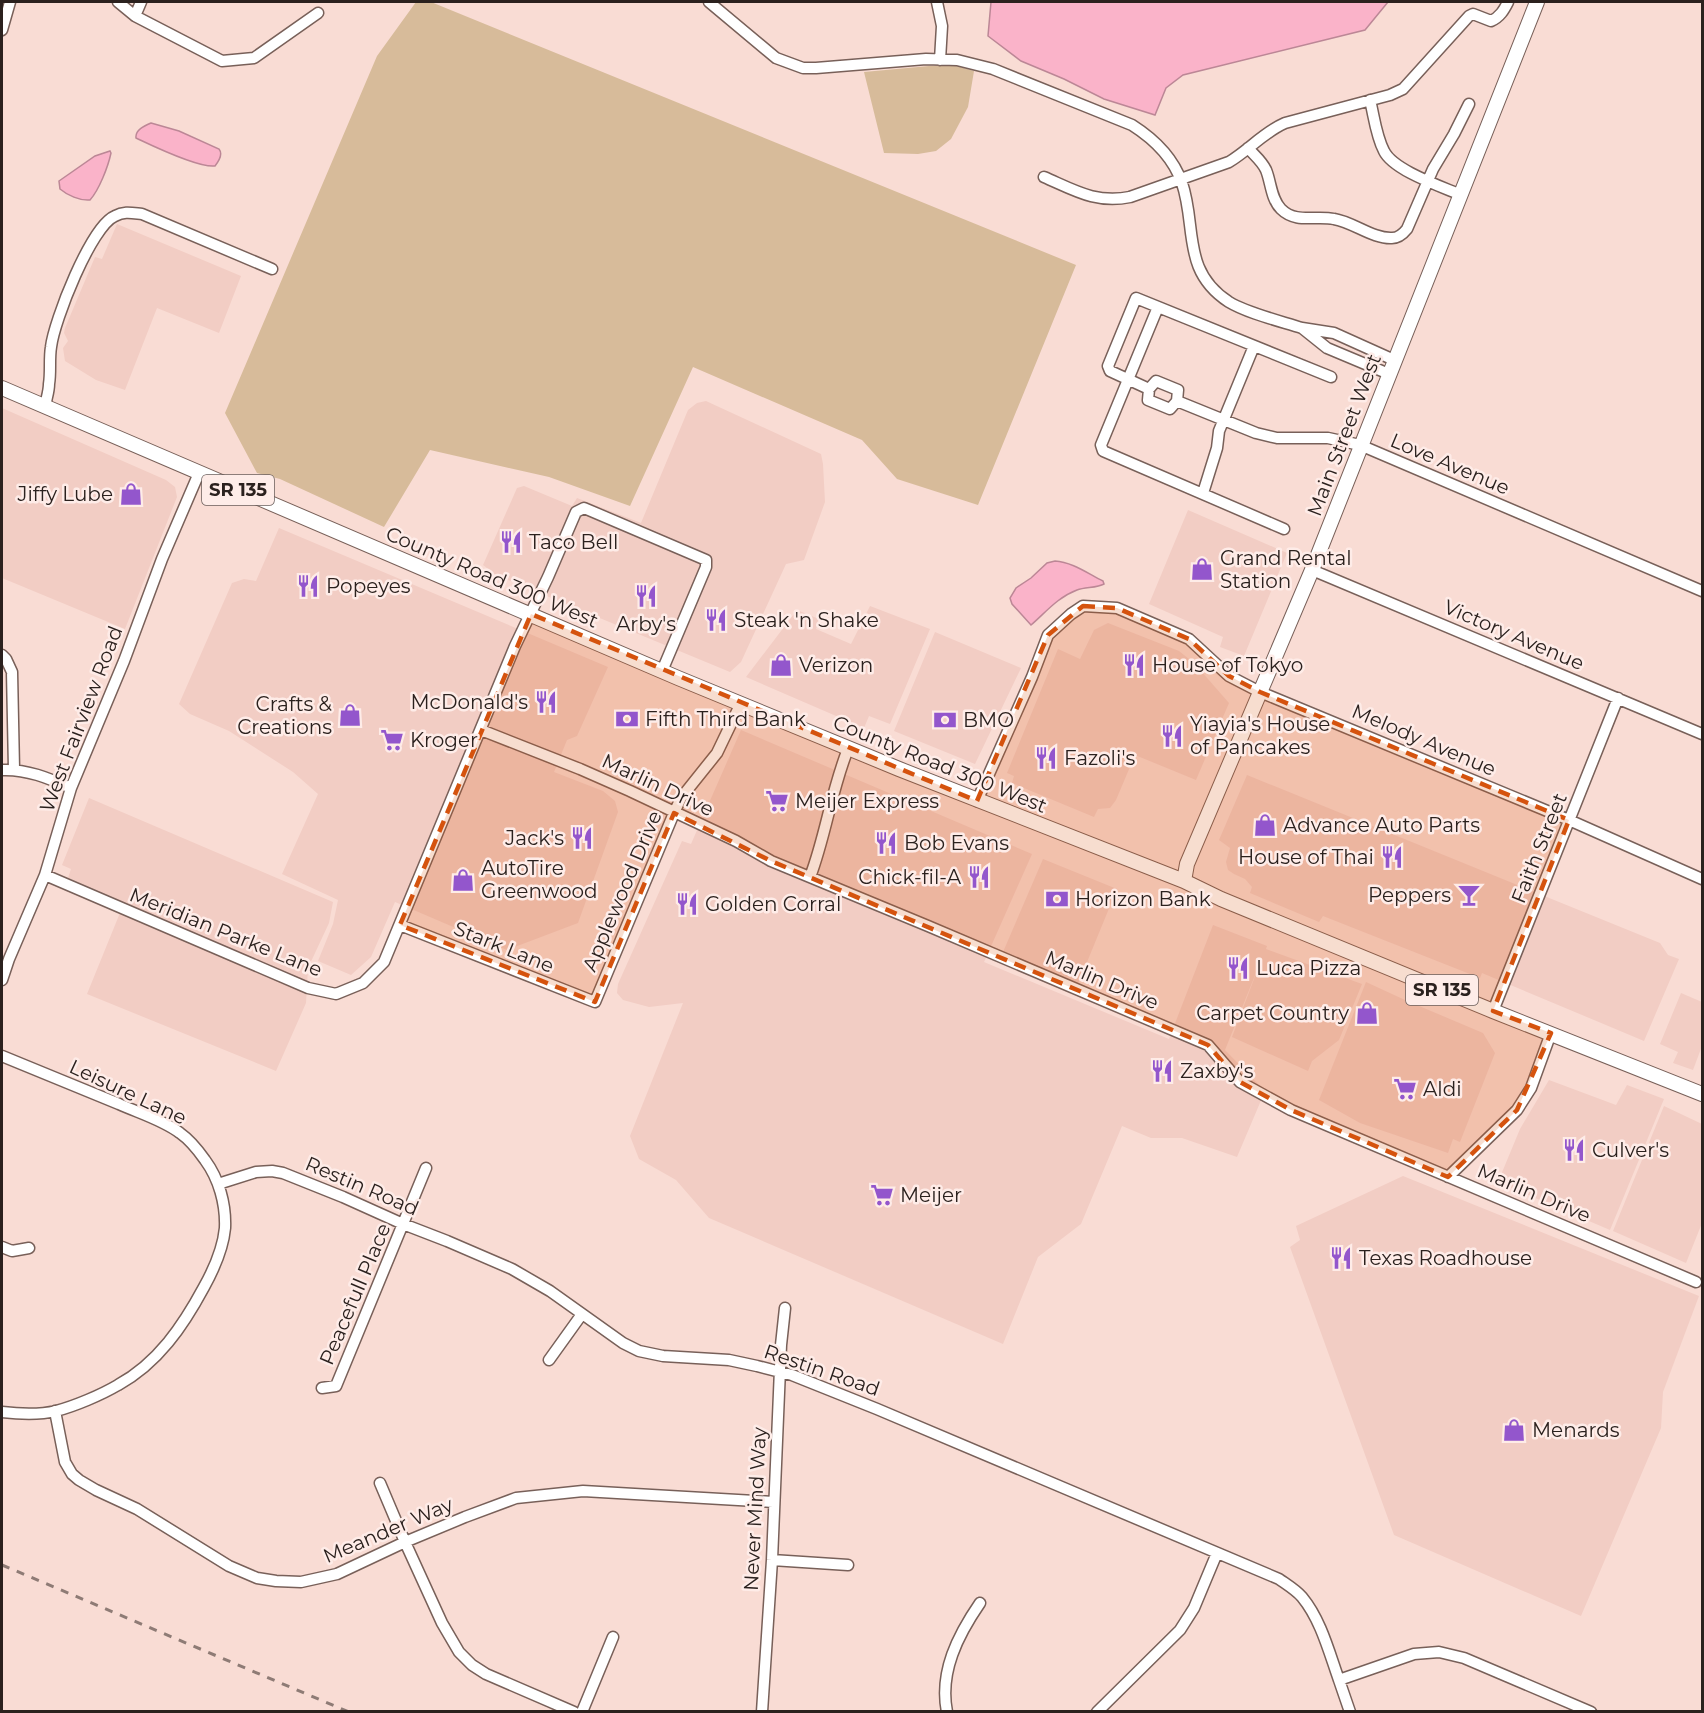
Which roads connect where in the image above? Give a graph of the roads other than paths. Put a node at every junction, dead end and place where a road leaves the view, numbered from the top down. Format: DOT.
graph roads {
  1 [pos="10,2"];
  2 [pos="118,2"];
  3 [pos="141,2"];
  4 [pos="709,2"];
  5 [pos="937,2"];
  6 [pos="1508,2"];
  7 [pos="1537,2"];
  8 [pos="318,13"];
  9 [pos="135,16"];
  10 [pos="2,30"];
  11 [pos="940,60"];
  12 [pos="1370,100"];
  13 [pos="1469,104"];
  14 [pos="1248,148"];
  15 [pos="1044,177"];
  16 [pos="1180,179"];
  17 [pos="1428,181"];
  18 [pos="1461,195"];
  19 [pos="272,269"];
  20 [pos="1158,307"];
  21 [pos="1302,328"];
  22 [pos="1254,345"];
  23 [pos="1394,360"];
  24 [pos="1389,374"];
  25 [pos="1331,377"];
  26 [pos="1129,380"];
  27 [pos="2,388"];
  28 [pos="1149,389"];
  29 [pos="1177,401"];
  30 [pos="45,407"];
  31 [pos="1223,420"];
  32 [pos="1360,445"];
  33 [pos="199,473"];
  34 [pos="1203,493"];
  35 [pos="1284,529"];
  36 [pos="1312,570"];
  37 [pos="1702,591"];
  38 [pos="531,614"];
  39 [pos="2,655"];
  40 [pos="662,671"];
  41 [pos="1260,692"];
  42 [pos="1618,698"];
  43 [pos="741,703"];
  44 [pos="481,730"];
  45 [pos="1702,734"];
  46 [pos="848,749"];
  47 [pos="14,769"];
  48 [pos="2,770"];
  49 [pos="70,788"];
  50 [pos="977,801"];
  51 [pos="674,813"];
  52 [pos="1569,820"];
  53 [pos="45,875"];
  54 [pos="810,877"];
  55 [pos="1702,879"];
  56 [pos="1184,881"];
  57 [pos="400,925"];
  58 [pos="2,980"];
  59 [pos="595,1002"];
  60 [pos="1493,1011"];
  61 [pos="1551,1033"];
  62 [pos="2,1056"];
  63 [pos="1702,1094"];
  64 [pos="426,1168"];
  65 [pos="1448,1177"];
  66 [pos="218,1184"];
  67 [pos="403,1224"];
  68 [pos="2,1247"];
  69 [pos="29,1248"];
  70 [pos="1696,1282"];
  71 [pos="786,1308"];
  72 [pos="582,1314"];
  73 [pos="549,1360"];
  74 [pos="780,1371"];
  75 [pos="322,1388"];
  76 [pos="55,1411"];
  77 [pos="2,1412"];
  78 [pos="380,1482"];
  79 [pos="773,1502"];
  80 [pos="405,1542"];
  81 [pos="1217,1553"];
  82 [pos="772,1560"];
  83 [pos="848,1565"];
  84 [pos="980,1603"];
  85 [pos="613,1637"];
  86 [pos="1340,1680"];
  87 [pos="574,1712"];
  88 [pos="582,1712"];
  89 [pos="762,1712"];
  90 [pos="947,1712"];
  91 [pos="1097,1712"];
  92 [pos="1350,1712"];
  93 [pos="1591,1712"];
  1 -- 10 [label="street"];
  2 -- 9 [label="street"];
  3 -- 9 [label="street"];
  4 -- 11 [label="street"];
  5 -- 11 [label="street"];
  6 -- 12 [label="street"];
  7 -- 18 [label="main road, Main Street West"];
  8 -- 9 [label="street"];
  11 -- 16 [label="street"];
  12 -- 14 [label="street"];
  12 -- 17 [label="street"];
  13 -- 17 [label="street"];
  14 -- 16 [label="street"];
  14 -- 17 [label="street"];
  15 -- 16 [label="street"];
  16 -- 21 [label="street"];
  17 -- 18 [label="street"];
  18 -- 23 [label="main road, Main Street West"];
  19 -- 30 [label="street"];
  20 -- 22 [label="street"];
  20 -- 26 [label="street"];
  20 -- 26 [label="street, Love Avenue"];
  21 -- 23 [label="street"];
  21 -- 24 [label="street"];
  22 -- 25 [label="street"];
  22 -- 31 [label="street"];
  23 -- 24 [label="main road, Main Street West"];
  24 -- 32 [label="main road, Main Street West"];
  26 -- 28 [label="street, Love Avenue"];
  26 -- 34 [label="street"];
  27 -- 30 [label="main road, County Road 300 West / SR 135"];
  28 -- 29 [label="street, Love Avenue"];
  28 -- 29 [label="street, Love Avenue"];
  29 -- 31 [label="street, Love Avenue"];
  30 -- 33 [label="main road, County Road 300 West / SR 135"];
  31 -- 32 [label="street, Love Avenue"];
  31 -- 34 [label="street"];
  32 -- 36 [label="main road, Main Street West"];
  32 -- 37 [label="street, Love Avenue"];
  33 -- 38 [label="main road, County Road 300 West / SR 135"];
  33 -- 49 [label="street, West Fairview Road"];
  34 -- 35 [label="street"];
  36 -- 41 [label="main road, Main Street West"];
  36 -- 42 [label="street, Victory Avenue"];
  38 -- 40 [label="main road, County Road 300 West / SR 135"];
  38 -- 40 [label="street, Meridian Parke Lane"];
  38 -- 44 [label="street, Meridian Parke Lane"];
  39 -- 47 [label="street"];
  40 -- 43 [label="main road, County Road 300 West / SR 135"];
  41 -- 50 [label="street, Melody Avenue"];
  41 -- 52 [label="street, Melody Avenue"];
  41 -- 56 [label="main road, Main Street West"];
  42 -- 45 [label="street, Victory Avenue"];
  42 -- 52 [label="street, Faith Street"];
  43 -- 46 [label="main road, County Road 300 West / SR 135"];
  43 -- 51 [label="street, Applewood Drive"];
  44 -- 51 [label="street, Marlin Drive"];
  44 -- 57 [label="street, Meridian Parke Lane"];
  46 -- 50 [label="main road, County Road 300 West / SR 135"];
  46 -- 54 [label="street"];
  47 -- 48 [label="street"];
  47 -- 49 [label="street"];
  49 -- 53 [label="street, West Fairview Road"];
  50 -- 56 [label="main road, County Road 300 West / SR 135"];
  51 -- 54 [label="street, Marlin Drive"];
  51 -- 59 [label="street, Applewood Drive"];
  52 -- 55 [label="street, Melody Avenue"];
  52 -- 60 [label="street, Faith Street"];
  53 -- 57 [label="street, Meridian Parke Lane"];
  53 -- 58 [label="street, West Fairview Road"];
  54 -- 65 [label="street, Marlin Drive"];
  56 -- 60 [label="main road, County Road 300 West / SR 135"];
  57 -- 59 [label="street, Stark Lane"];
  60 -- 61 [label="main road, County Road 300 West / SR 135"];
  61 -- 63 [label="main road, County Road 300 West / SR 135"];
  61 -- 65 [label="street"];
  62 -- 66 [label="street, Leisure Lane"];
  64 -- 67 [label="street, Peacefull Place"];
  65 -- 70 [label="street, Marlin Drive"];
  66 -- 67 [label="street, Restin Road"];
  66 -- 76 [label="street, Leisure Lane"];
  67 -- 72 [label="street, Restin Road"];
  67 -- 75 [label="street, Peacefull Place"];
  68 -- 69 [label="street"];
  71 -- 74 [label="street, Never Mind Way"];
  72 -- 73 [label="street"];
  72 -- 74 [label="street, Restin Road"];
  74 -- 79 [label="street, Never Mind Way"];
  74 -- 81 [label="street, Restin Road"];
  76 -- 77 [label="street, Leisure Lane"];
  76 -- 80 [label="street, Meander Way"];
  78 -- 80 [label="street"];
  79 -- 80 [label="street, Meander Way"];
  79 -- 82 [label="street, Never Mind Way"];
  80 -- 87 [label="street"];
  81 -- 86 [label="street, Restin Road"];
  81 -- 91 [label="street"];
  82 -- 83 [label="street"];
  82 -- 89 [label="street, Never Mind Way"];
  84 -- 90 [label="street"];
  85 -- 88 [label="street"];
  86 -- 92 [label="street"];
  86 -- 93 [label="street"];
}
